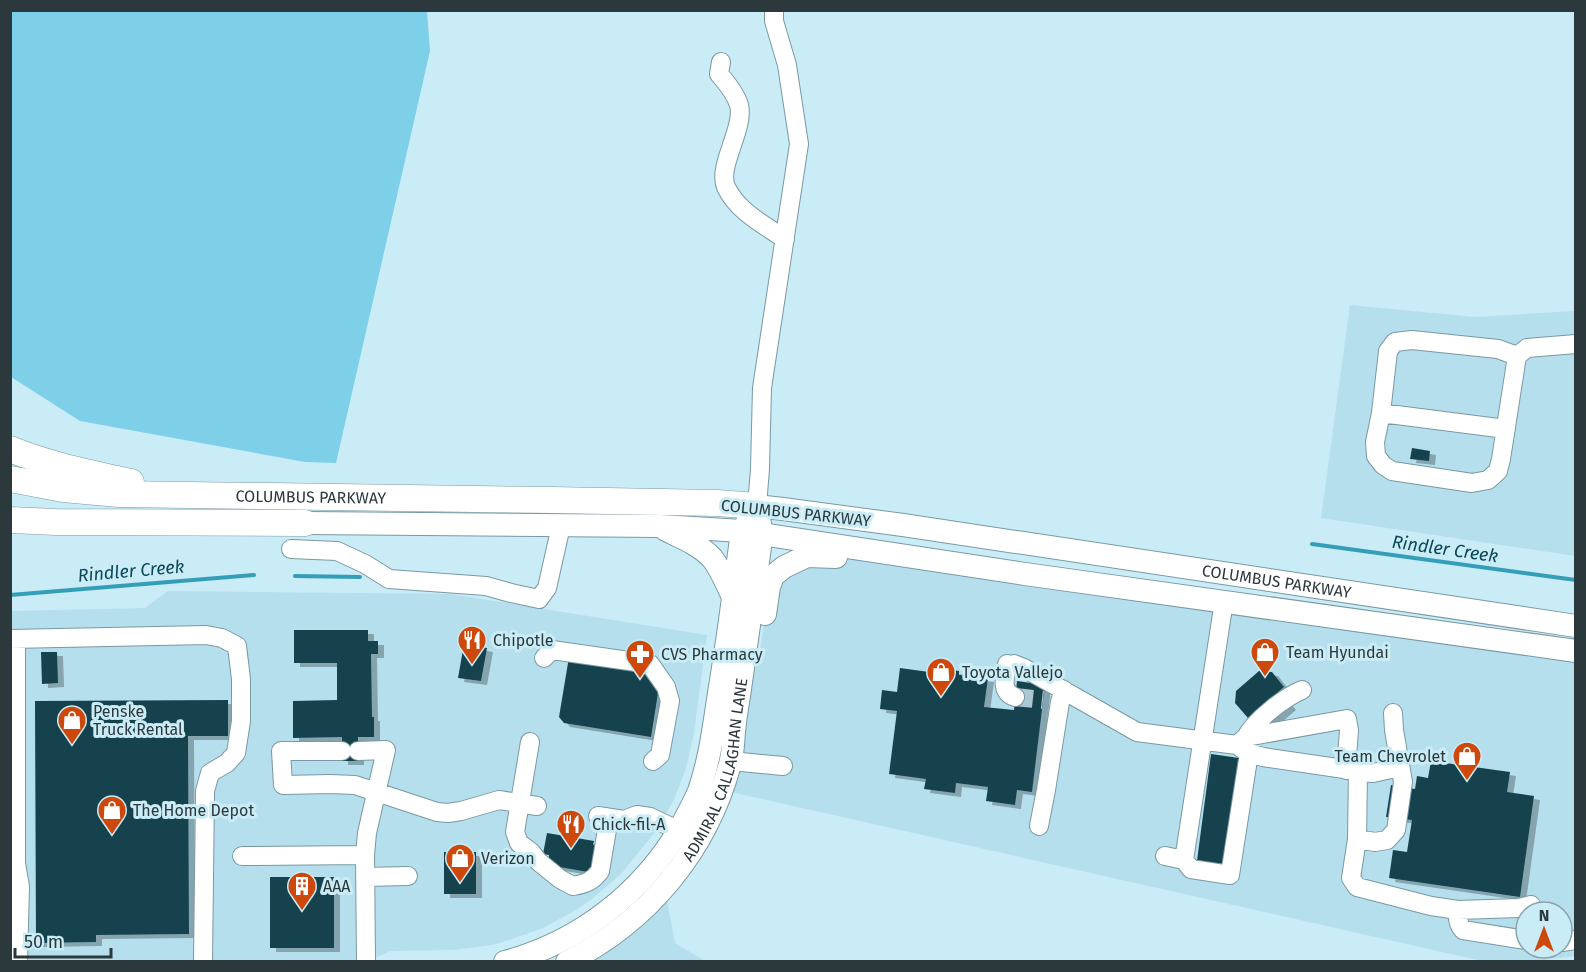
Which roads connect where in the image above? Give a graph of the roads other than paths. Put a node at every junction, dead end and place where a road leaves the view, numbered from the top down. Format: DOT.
graph roads {
  1 [pos="774,10"];
  2 [pos="722,62"];
  3 [pos="785,239"];
  4 [pos="1575,344"];
  5 [pos="1517,356"];
  6 [pos="1381,413"];
  7 [pos="1506,429"];
  8 [pos="10,449"];
  9 [pos="10,479"];
  10 [pos="190,495"];
  11 [pos="757,506"];
  12 [pos="10,520"];
  13 [pos="278,523"];
  14 [pos="305,523"];
  15 [pos="561,526"];
  16 [pos="660,526"];
  17 [pos="752,532"];
  18 [pos="10,538"];
  19 [pos="291,549"];
  20 [pos="972,565"];
  21 [pos="733,597"];
  22 [pos="1410,601"];
  23 [pos="1224,602"];
  24 [pos="1575,626"];
  25 [pos="1463,636"];
  26 [pos="13,640"];
  27 [pos="1575,651"];
  28 [pos="544,658"];
  29 [pos="1575,666"];
  30 [pos="1302,690"];
  31 [pos="1015,697"];
  32 [pos="1056,698"];
  33 [pos="1393,713"];
  34 [pos="1202,740"];
  35 [pos="530,742"];
  36 [pos="1244,745"];
  37 [pos="732,754"];
  38 [pos="653,761"];
  39 [pos="783,766"];
  40 [pos="1400,766"];
  41 [pos="1352,771"];
  42 [pos="377,792"];
  43 [pos="528,805"];
  44 [pos="1039,826"];
  45 [pos="678,830"];
  46 [pos="1357,839"];
  47 [pos="365,855"];
  48 [pos="243,856"];
  49 [pos="1165,856"];
  50 [pos="1184,860"];
  51 [pos="13,868"];
  52 [pos="408,876"];
  53 [pos="365,877"];
  54 [pos="1514,908"];
  55 [pos="1458,910"];
  56 [pos="634,918"];
  57 [pos="1514,938"];
  58 [pos="18,962"];
  59 [pos="203,962"];
  60 [pos="366,962"];
  61 [pos="506,962"];
  62 [pos="567,962"];
  1 -- 3 [label="lane"];
  2 -- 3 [label="lane"];
  3 -- 11 [label="lane"];
  4 -- 5 [label="lane"];
  5 -- 6 [label="lane"];
  5 -- 7 [label="lane"];
  6 -- 7 [label="lane"];
  6 -- 7 [label="lane"];
  8 -- 10 [label="highway"];
  9 -- 10 [label="highway, COLUMBUS PARKWAY"];
  10 -- 11 [label="highway, COLUMBUS PARKWAY"];
  11 -- 17 [label="main road, ADMIRAL CALLAGHAN LANE"];
  11 -- 22 [label="main road, COLUMBUS PARKWAY"];
  12 -- 13 [label="highway, COLUMBUS PARKWAY"];
  13 -- 14 [label="highway, COLUMBUS PARKWAY"];
  13 -- 18 [label="highway"];
  14 -- 15 [label="main road, COLUMBUS PARKWAY"];
  15 -- 16 [label="main road, COLUMBUS PARKWAY"];
  15 -- 19 [label="lane"];
  16 -- 17 [label="main road, COLUMBUS PARKWAY"];
  16 -- 21 [label="main road"];
  17 -- 20 [label="main road, COLUMBUS PARKWAY"];
  17 -- 21 [label="main road, ADMIRAL CALLAGHAN LANE"];
  17 -- 37 [label="main road, ADMIRAL CALLAGHAN LANE"];
  20 -- 23 [label="main road, COLUMBUS PARKWAY"];
  20 -- 37 [label="main road"];
  21 -- 45 [label="main road, ADMIRAL CALLAGHAN LANE"];
  22 -- 23 [label="main road"];
  22 -- 24 [label="main road, COLUMBUS PARKWAY"];
  23 -- 25 [label="main road, COLUMBUS PARKWAY"];
  23 -- 34 [label="lane"];
  25 -- 27 [label="main road, COLUMBUS PARKWAY"];
  25 -- 29 [label="main road"];
  26 -- 51 [label="lane"];
  26 -- 59 [label="lane"];
  28 -- 38 [label="lane"];
  30 -- 36 [label="lane"];
  31 -- 32 [label="lane"];
  32 -- 34 [label="lane"];
  32 -- 44 [label="lane"];
  33 -- 40 [label="lane"];
  34 -- 36 [label="lane"];
  34 -- 50 [label="lane"];
  35 -- 43 [label="lane"];
  36 -- 41 [label="lane"];
  36 -- 41 [label="lane"];
  36 -- 50 [label="lane"];
  37 -- 39 [label="lane"];
  37 -- 56 [label="main road, ADMIRAL CALLAGHAN LANE"];
  40 -- 41 [label="lane"];
  40 -- 46 [label="lane"];
  41 -- 46 [label="lane"];
  42 -- 42 [label="lane"];
  42 -- 43 [label="lane"];
  42 -- 47 [label="lane"];
  43 -- 45 [label="lane"];
  45 -- 56 [label="lane"];
  45 -- 61 [label="main road, ADMIRAL CALLAGHAN LANE"];
  46 -- 55 [label="lane"];
  47 -- 48 [label="lane"];
  47 -- 53 [label="lane"];
  49 -- 50 [label="lane"];
  51 -- 58 [label="lane"];
  52 -- 53 [label="lane"];
  53 -- 60 [label="lane"];
  54 -- 55 [label="lane"];
  55 -- 57 [label="lane"];
  56 -- 62 [label="main road, ADMIRAL CALLAGHAN LANE"];
}
